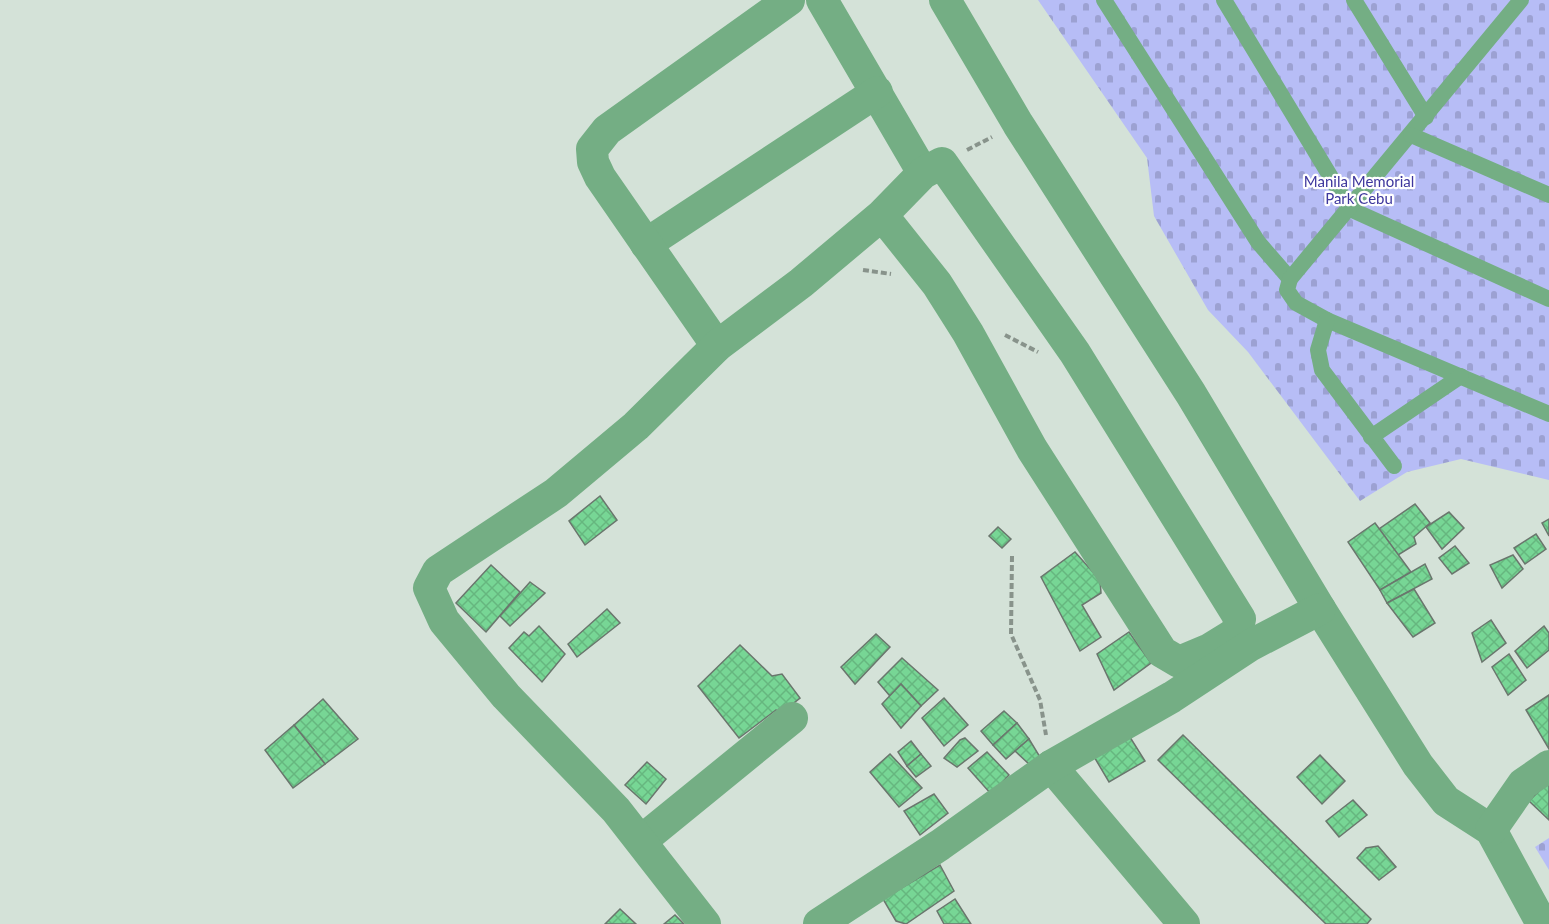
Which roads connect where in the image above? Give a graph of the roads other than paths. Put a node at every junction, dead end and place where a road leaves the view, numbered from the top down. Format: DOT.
graph roads {
  1 [pos="789,0"];
  2 [pos="822,0"];
  3 [pos="945,0"];
  4 [pos="1104,0"];
  5 [pos="1224,0"];
  6 [pos="1354,0"];
  7 [pos="1521,0"];
  8 [pos="877,92"];
  9 [pos="1426,117"];
  10 [pos="1411,135"];
  11 [pos="933,168"];
  12 [pos="1549,195"];
  13 [pos="1350,209"];
  14 [pos="882,214"];
  15 [pos="646,244"];
  16 [pos="1290,279"];
  17 [pos="1549,299"];
  18 [pos="1327,320"];
  19 [pos="717,346"];
  20 [pos="1461,376"];
  21 [pos="1549,414"];
  22 [pos="1371,437"];
  23 [pos="1394,466"];
  24 [pos="1320,609"];
  25 [pos="792,718"];
  26 [pos="1051,766"];
  27 [pos="1549,766"];
  28 [pos="1491,830"];
  29 [pos="641,841"];
  30 [pos="705,924"];
  31 [pos="819,924"];
  32 [pos="1184,924"];
  33 [pos="1542,924"];
  1 -- 15 [label="street"];
  2 -- 8 [label="street"];
  3 -- 24 [label="street"];
  4 -- 16 [label="lane"];
  5 -- 13 [label="lane"];
  6 -- 9 [label="lane"];
  7 -- 9 [label="lane"];
  8 -- 11 [label="street"];
  8 -- 15 [label="street"];
  9 -- 10 [label="lane"];
  10 -- 12 [label="lane"];
  10 -- 13 [label="lane"];
  11 -- 14 [label="street"];
  11 -- 14 [label="street"];
  13 -- 16 [label="lane"];
  13 -- 17 [label="lane"];
  14 -- 19 [label="street"];
  15 -- 19 [label="street"];
  16 -- 18 [label="lane"];
  18 -- 20 [label="lane"];
  18 -- 22 [label="lane"];
  19 -- 29 [label="street"];
  20 -- 21 [label="lane"];
  20 -- 22 [label="lane"];
  22 -- 23 [label="lane"];
  24 -- 26 [label="street"];
  24 -- 28 [label="street"];
  25 -- 29 [label="street"];
  26 -- 31 [label="street"];
  26 -- 32 [label="street"];
  27 -- 28 [label="street"];
  28 -- 33 [label="street"];
  29 -- 30 [label="street"];
}
